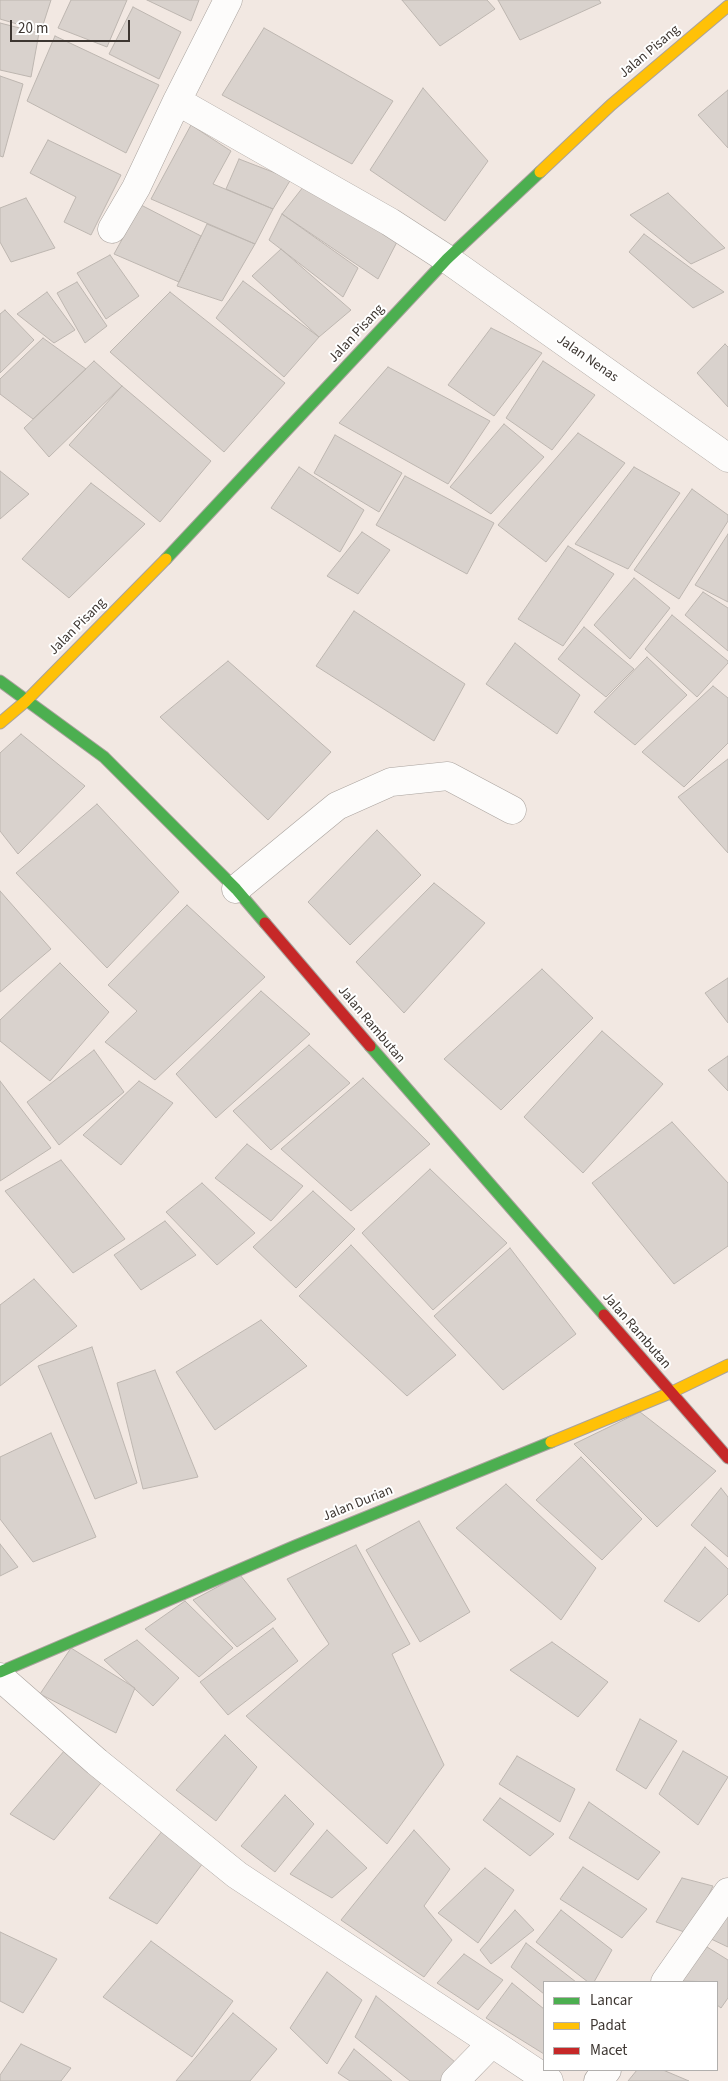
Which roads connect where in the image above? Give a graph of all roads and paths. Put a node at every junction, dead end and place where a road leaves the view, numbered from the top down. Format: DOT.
graph roads {
  1 [pos="228,0"];
  2 [pos="728,6"];
  3 [pos="177,101"];
  4 [pos="112,229"];
  5 [pos="447,259"];
  6 [pos="728,458"];
  7 [pos="0,680"];
  8 [pos="26,701"];
  9 [pos="0,723"];
  10 [pos="512,810"];
  11 [pos="236,889"];
  12 [pos="728,1365"];
  13 [pos="670,1393"];
  14 [pos="728,1458"];
  15 [pos="0,1672"];
  16 [pos="0,1677"];
  17 [pos="728,1892"];
  18 [pos="666,1981"];
  19 [pos="492,2043"];
  20 [pos="606,2071"];
  21 [pos="455,2081"];
  22 [pos="549,2081"];
  23 [pos="598,2081"];
  1 -- 3 [label="street"];
  2 -- 5 [label="street, Jalan Pisang"];
  3 -- 4 [label="street"];
  3 -- 5 [label="street, Jalan Nenas"];
  5 -- 6 [label="street, Jalan Nenas"];
  5 -- 8 [label="street, Jalan Pisang"];
  7 -- 8 [label="street, Jalan Rambutan"];
  8 -- 9 [label="street, Jalan Pisang"];
  8 -- 11 [label="street, Jalan Rambutan"];
  10 -- 11 [label="street"];
  11 -- 13 [label="street, Jalan Rambutan"];
  12 -- 13 [label="street, Jalan Durian"];
  13 -- 14 [label="street, Jalan Rambutan"];
  13 -- 15 [label="street, Jalan Durian"];
  16 -- 19 [label="street"];
  17 -- 18 [label="street"];
  19 -- 21 [label="street"];
  19 -- 22 [label="street"];
  20 -- 23 [label="street"];
}
